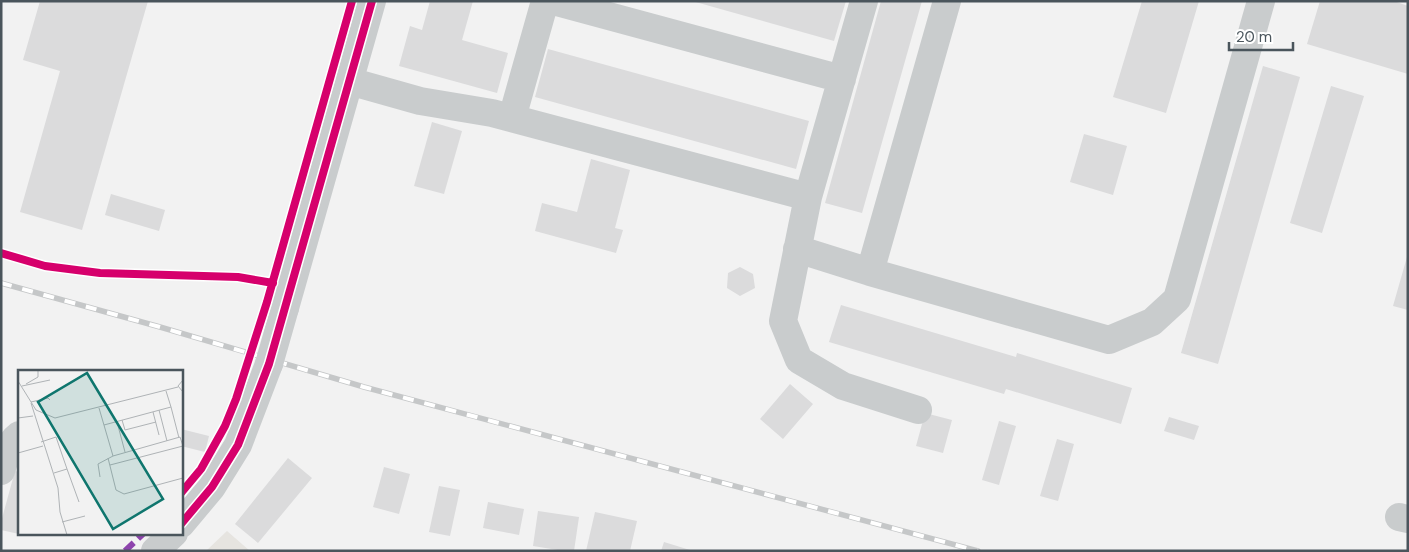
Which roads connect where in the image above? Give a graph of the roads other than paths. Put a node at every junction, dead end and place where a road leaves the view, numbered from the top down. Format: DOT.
graph roads {
  1 [pos="372,1"];
  2 [pos="545,1"];
  3 [pos="553,1"];
  4 [pos="864,1"];
  5 [pos="948,1"];
  6 [pos="1261,1"];
  7 [pos="842,79"];
  8 [pos="349,81"];
  9 [pos="512,118"];
  10 [pos="808,197"];
  11 [pos="798,249"];
  12 [pos="870,272"];
  13 [pos="918,410"];
  14 [pos="18,435"];
  15 [pos="1,471"];
  16 [pos="182,523"];
  17 [pos="173,534"];
  18 [pos="155,551"];
  1 -- 8 [label="street"];
  2 -- 9 [label="street"];
  3 -- 7 [label="street"];
  4 -- 7 [label="street"];
  5 -- 12 [label="street"];
  6 -- 12 [label="street"];
  7 -- 10 [label="street"];
  8 -- 9 [label="street"];
  8 -- 16 [label="street, bridge"];
  9 -- 10 [label="street"];
  10 -- 11 [label="street"];
  11 -- 12 [label="street"];
  11 -- 13 [label="street"];
  14 -- 15 [label="street"];
  17 -- 18 [label="street"];
}
